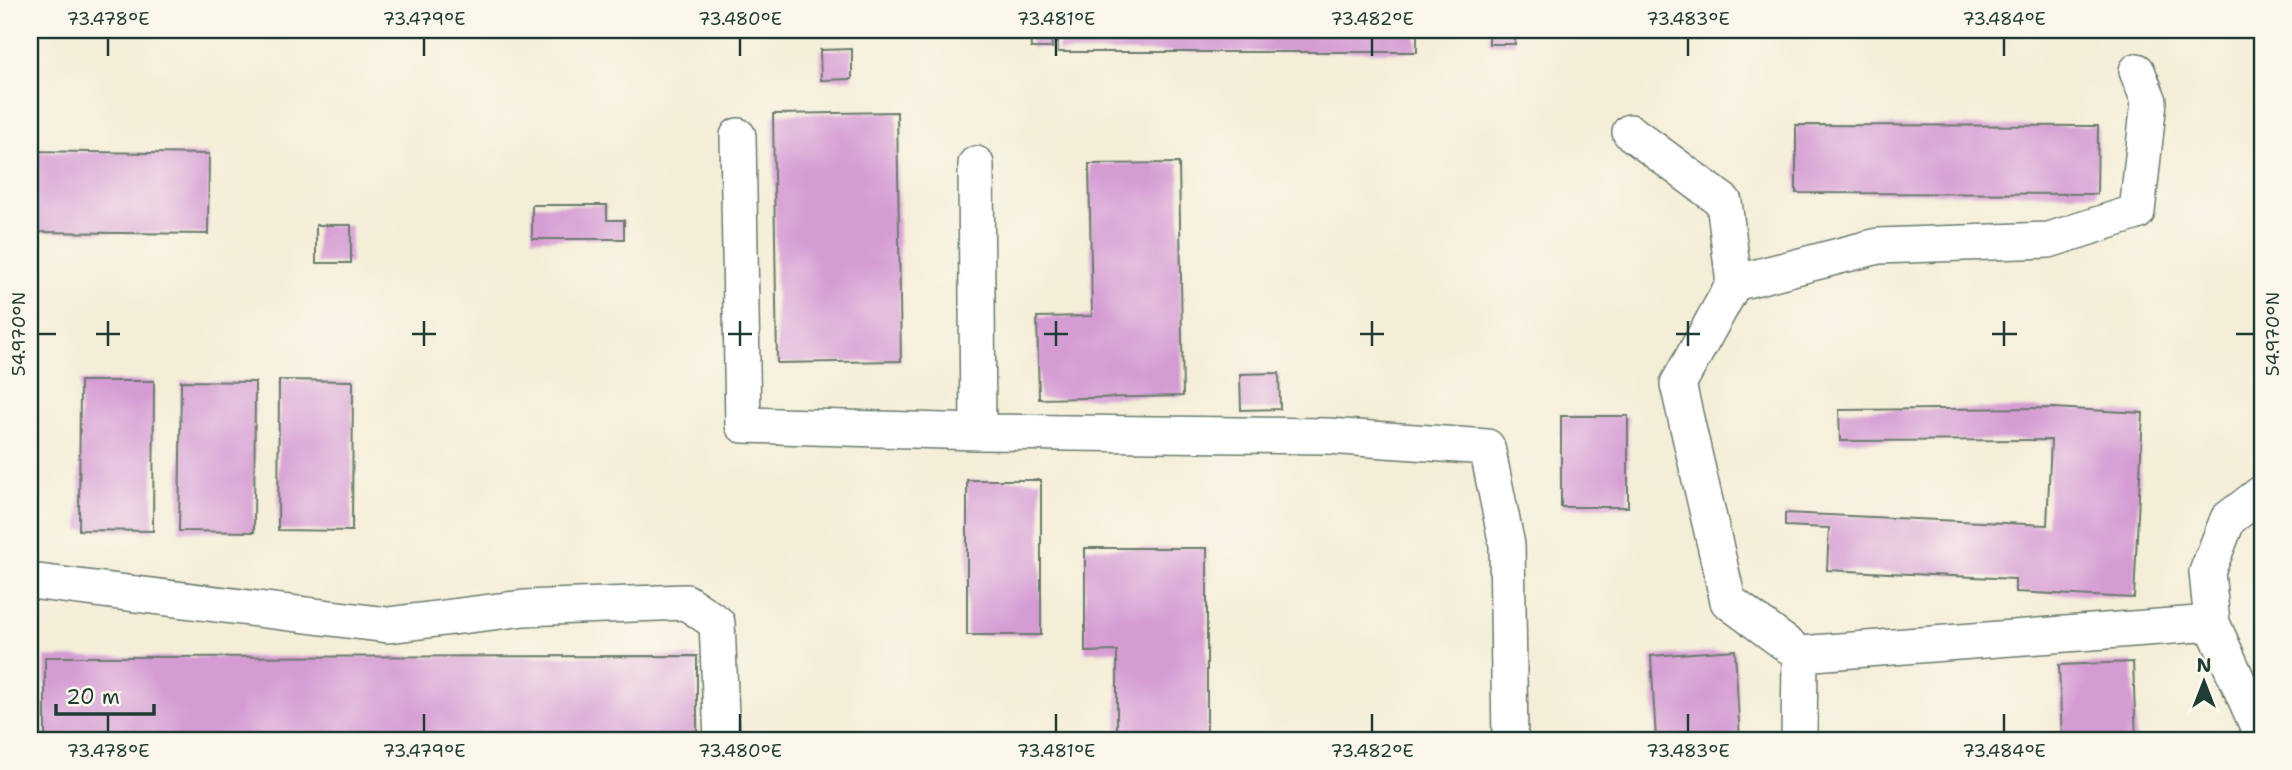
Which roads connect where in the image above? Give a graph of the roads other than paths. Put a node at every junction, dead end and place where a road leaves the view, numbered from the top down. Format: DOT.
graph roads {
  1 [pos="2137,71"];
  2 [pos="1630,132"];
  3 [pos="738,136"];
  4 [pos="976,164"];
  5 [pos="1734,283"];
  6 [pos="978,432"];
  7 [pos="2262,493"];
  8 [pos="30,581"];
  9 [pos="2212,623"];
  10 [pos="1800,654"];
  11 [pos="2262,736"];
  12 [pos="722,740"];
  13 [pos="1510,740"];
  14 [pos="1799,740"];
  1 -- 5 [label="lane"];
  2 -- 5 [label="lane"];
  3 -- 6 [label="lane"];
  4 -- 6 [label="lane"];
  5 -- 10 [label="lane"];
  6 -- 13 [label="lane"];
  7 -- 9 [label="lane"];
  8 -- 12 [label="lane"];
  9 -- 10 [label="lane"];
  9 -- 11 [label="lane"];
  10 -- 14 [label="lane"];
}
